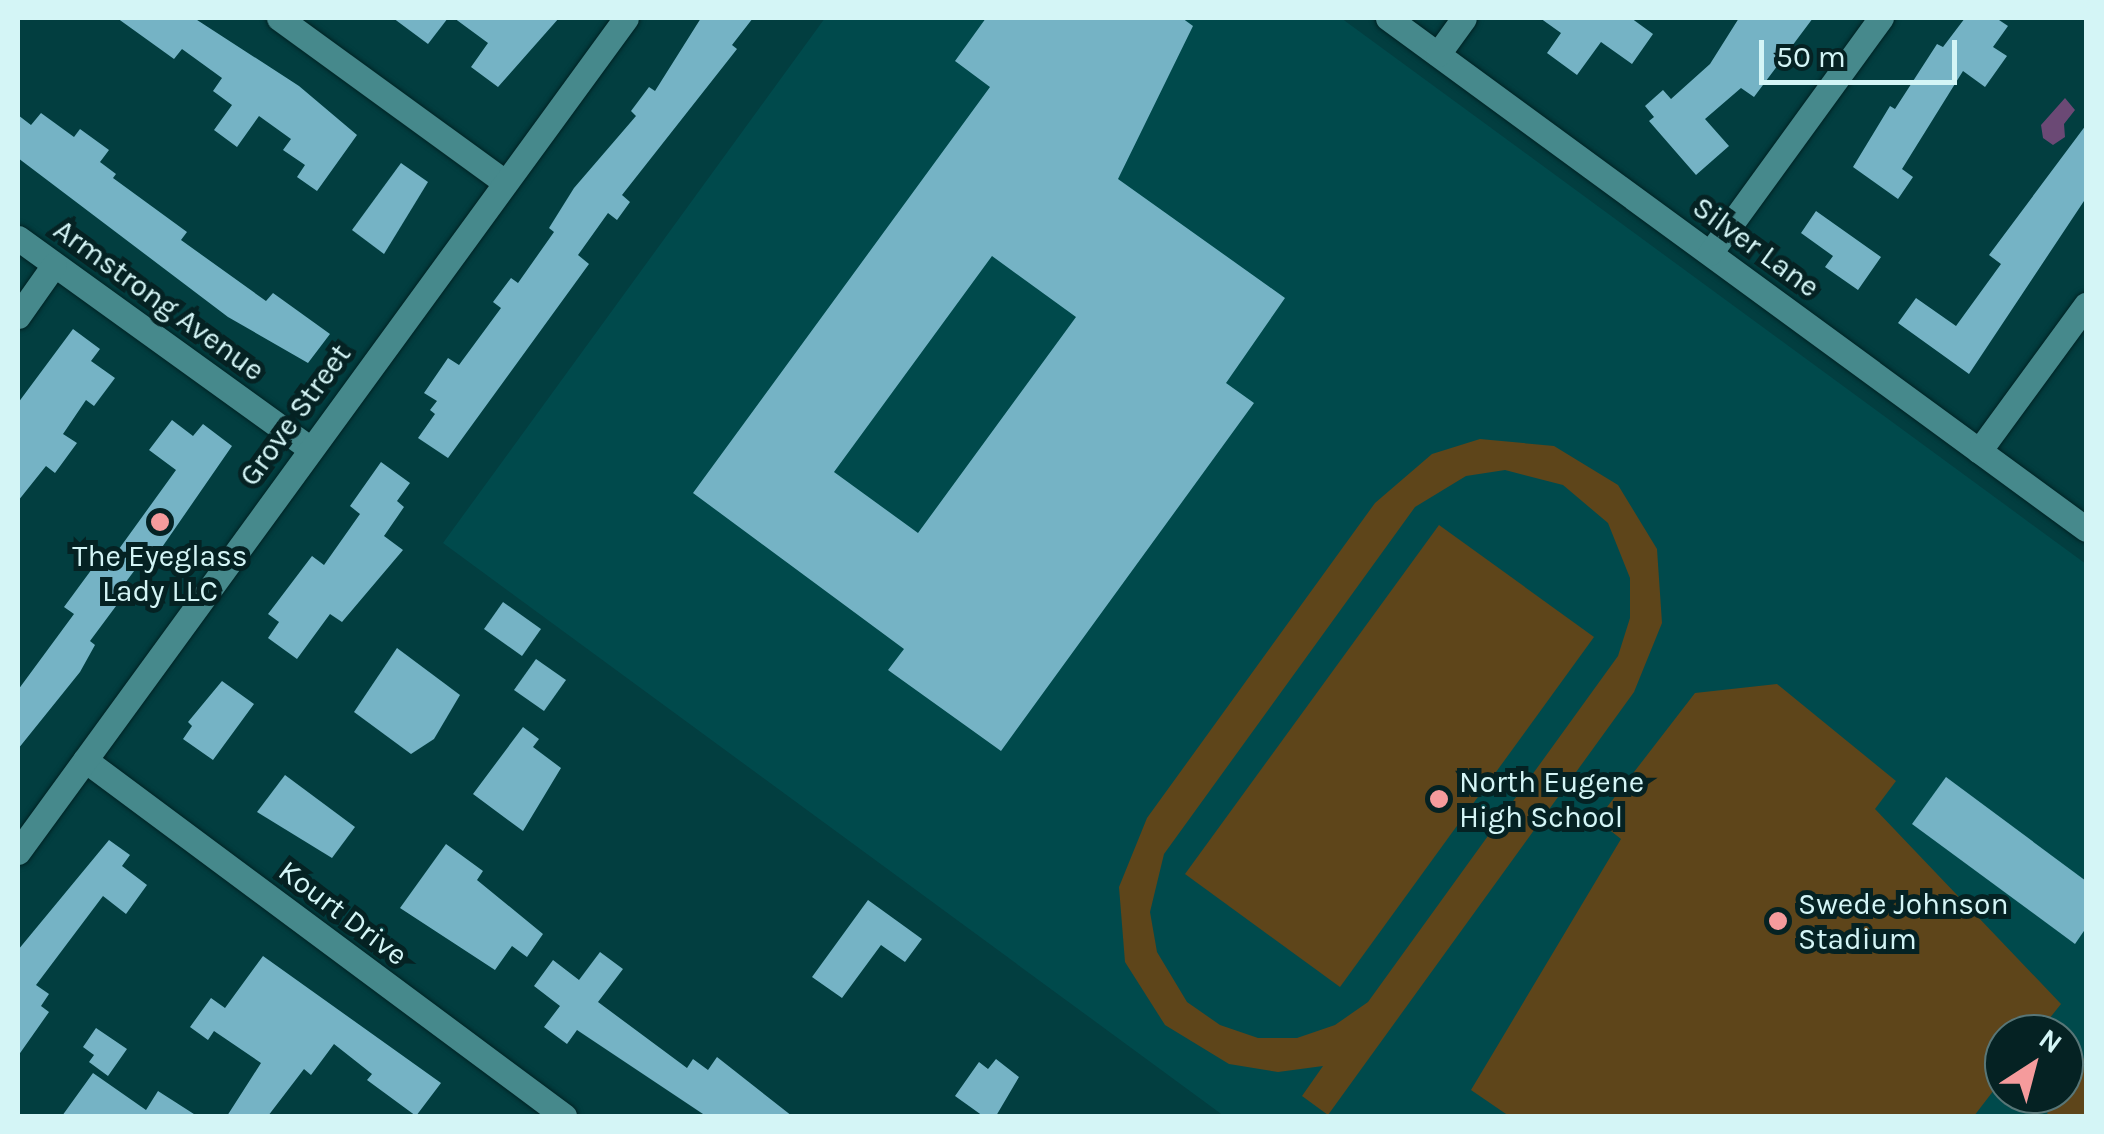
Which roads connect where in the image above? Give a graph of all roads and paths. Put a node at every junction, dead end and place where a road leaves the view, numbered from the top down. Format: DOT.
graph roads {
  1 [pos="279,18"];
  2 [pos="626,18"];
  3 [pos="1388,18"];
  4 [pos="1464,18"];
  5 [pos="1881,18"];
  6 [pos="1438,54"];
  7 [pos="506,182"];
  8 [pos="18,238"];
  9 [pos="1710,253"];
  10 [pos="54,265"];
  11 [pos="2086,305"];
  12 [pos="18,316"];
  13 [pos="311,449"];
  14 [pos="1979,450"];
  15 [pos="2086,529"];
  16 [pos="84,760"];
  17 [pos="18,852"];
  18 [pos="564,1116"];
  1 -- 7 [label="street"];
  2 -- 7 [label="street, Grove Street"];
  3 -- 6 [label="street, Silver Lane"];
  4 -- 6 [label="street"];
  5 -- 9 [label="street"];
  6 -- 9 [label="street, Silver Lane"];
  7 -- 13 [label="street, Grove Street"];
  8 -- 10 [label="street, Armstrong Avenue"];
  9 -- 14 [label="street, Silver Lane"];
  10 -- 12 [label="street"];
  10 -- 13 [label="street, Armstrong Avenue"];
  11 -- 14 [label="street"];
  13 -- 16 [label="street, Grove Street"];
  14 -- 15 [label="street, Silver Lane"];
  16 -- 17 [label="street, Grove Street"];
  16 -- 18 [label="street, Kourt Drive"];
}
